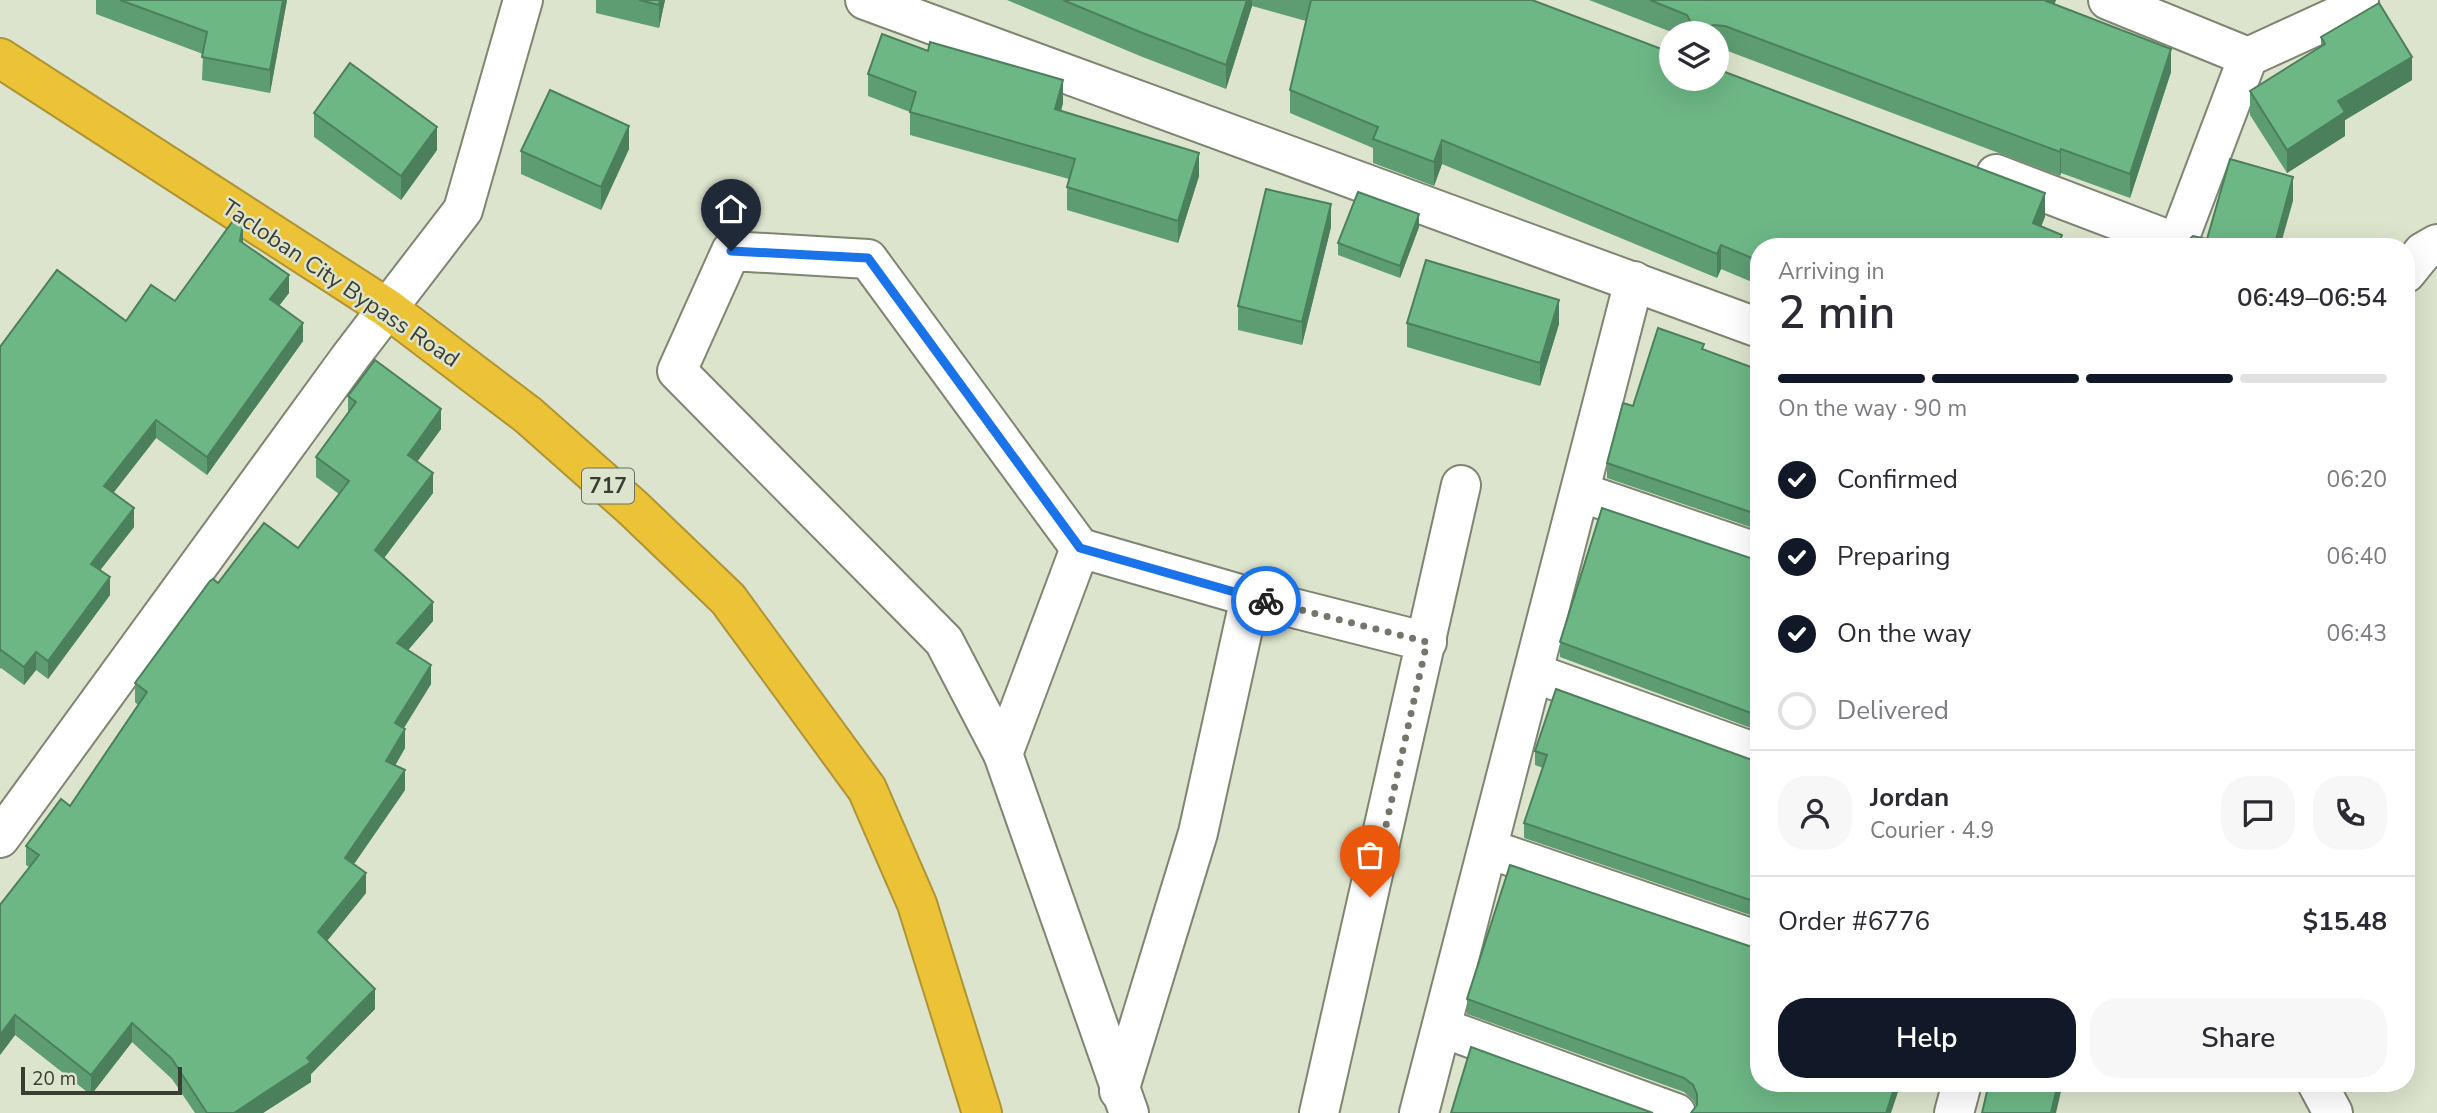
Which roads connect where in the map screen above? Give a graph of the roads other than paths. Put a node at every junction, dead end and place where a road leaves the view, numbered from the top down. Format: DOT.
graph roads {
  1 [pos="523,0"];
  2 [pos="865,0"];
  3 [pos="2110,0"];
  4 [pos="2359,0"];
  5 [pos="2248,57"];
  6 [pos="0,58"];
  7 [pos="1960,161"];
  8 [pos="2159,238"];
  9 [pos="2180,238"];
  10 [pos="2437,244"];
  11 [pos="2415,262"];
  12 [pos="1634,281"];
  13 [pos="387,309"];
  14 [pos="1750,325"];
  15 [pos="1461,485"];
  16 [pos="1580,492"];
  17 [pos="1080,548"];
  18 [pos="1750,550"];
  19 [pos="1250,597"];
  20 [pos="1427,642"];
  21 [pos="1534,673"];
  22 [pos="1750,751"];
  23 [pos="1003,754"];
  24 [pos="0,838"];
  25 [pos="1489,849"];
  26 [pos="1750,938"];
  27 [pos="1443,1028"];
  28 [pos="1960,1092"];
  29 [pos="2321,1092"];
  30 [pos="1124,1102"];
  31 [pos="982,1113"];
  32 [pos="1319,1113"];
  33 [pos="1419,1113"];
  34 [pos="1676,1113"];
  35 [pos="1954,1113"];
  36 [pos="2333,1113"];
  1 -- 13 [label="street"];
  2 -- 12 [label="street"];
  3 -- 5 [label="street"];
  4 -- 5 [label="street"];
  5 -- 9 [label="street"];
  6 -- 13 [label="highway, Tacloban City Bypass Road / 717"];
  7 -- 8 [label="street"];
  10 -- 11 [label="street"];
  12 -- 14 [label="street"];
  12 -- 16 [label="street"];
  13 -- 24 [label="street"];
  13 -- 31 [label="highway, Tacloban City Bypass Road / 717"];
  15 -- 20 [label="street"];
  16 -- 18 [label="street"];
  16 -- 21 [label="street"];
  17 -- 19 [label="street"];
  17 -- 23 [label="street"];
  17 -- 23 [label="street"];
  19 -- 20 [label="street"];
  19 -- 30 [label="street"];
  20 -- 32 [label="street"];
  21 -- 22 [label="street"];
  21 -- 25 [label="street"];
  23 -- 30 [label="street"];
  25 -- 26 [label="street"];
  25 -- 27 [label="street"];
  27 -- 33 [label="street"];
  27 -- 34 [label="street"];
  28 -- 35 [label="street"];
  29 -- 36 [label="street"];
}
